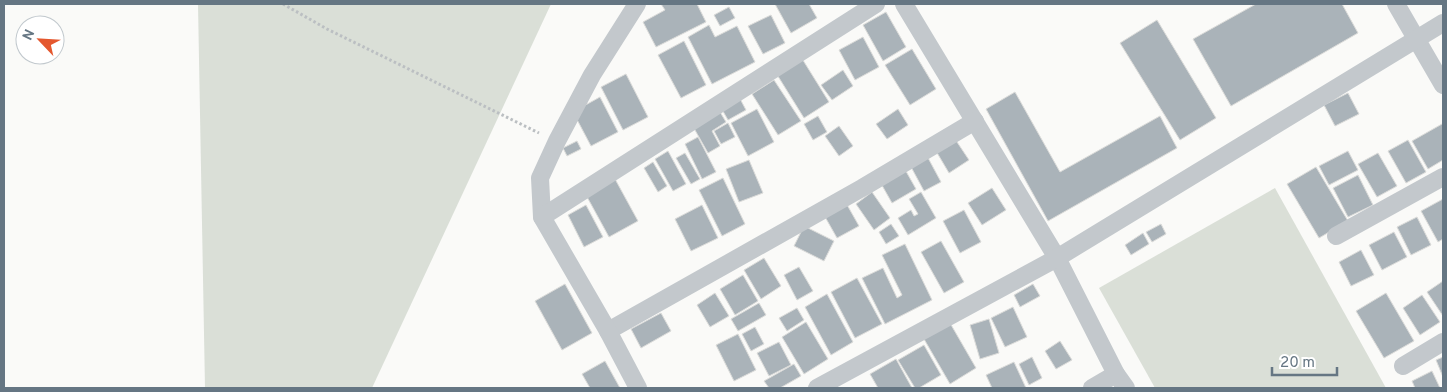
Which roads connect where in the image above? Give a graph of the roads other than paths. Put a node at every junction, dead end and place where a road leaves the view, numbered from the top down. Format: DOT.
graph roads {
  1 [pos="637,4"];
  2 [pos="876,4"];
  3 [pos="904,4"];
  4 [pos="1396,4"];
  5 [pos="1443,23"];
  6 [pos="1417,39"];
  7 [pos="1443,85"];
  8 [pos="975,121"];
  9 [pos="1443,177"];
  10 [pos="542,217"];
  11 [pos="1336,236"];
  12 [pos="1057,258"];
  13 [pos="608,331"];
  14 [pos="1443,342"];
  15 [pos="1402,366"];
  16 [pos="1121,381"];
  17 [pos="638,388"];
  18 [pos="816,388"];
  19 [pos="1092,388"];
  1 -- 10 [label="street"];
  2 -- 10 [label="street"];
  3 -- 8 [label="street"];
  4 -- 6 [label="street"];
  5 -- 6 [label="street"];
  6 -- 7 [label="street"];
  6 -- 12 [label="street"];
  8 -- 12 [label="street"];
  8 -- 13 [label="street"];
  9 -- 11 [label="street"];
  10 -- 13 [label="street"];
  12 -- 16 [label="street"];
  12 -- 18 [label="street"];
  13 -- 17 [label="street"];
  14 -- 15 [label="street"];
  16 -- 19 [label="street"];
}
